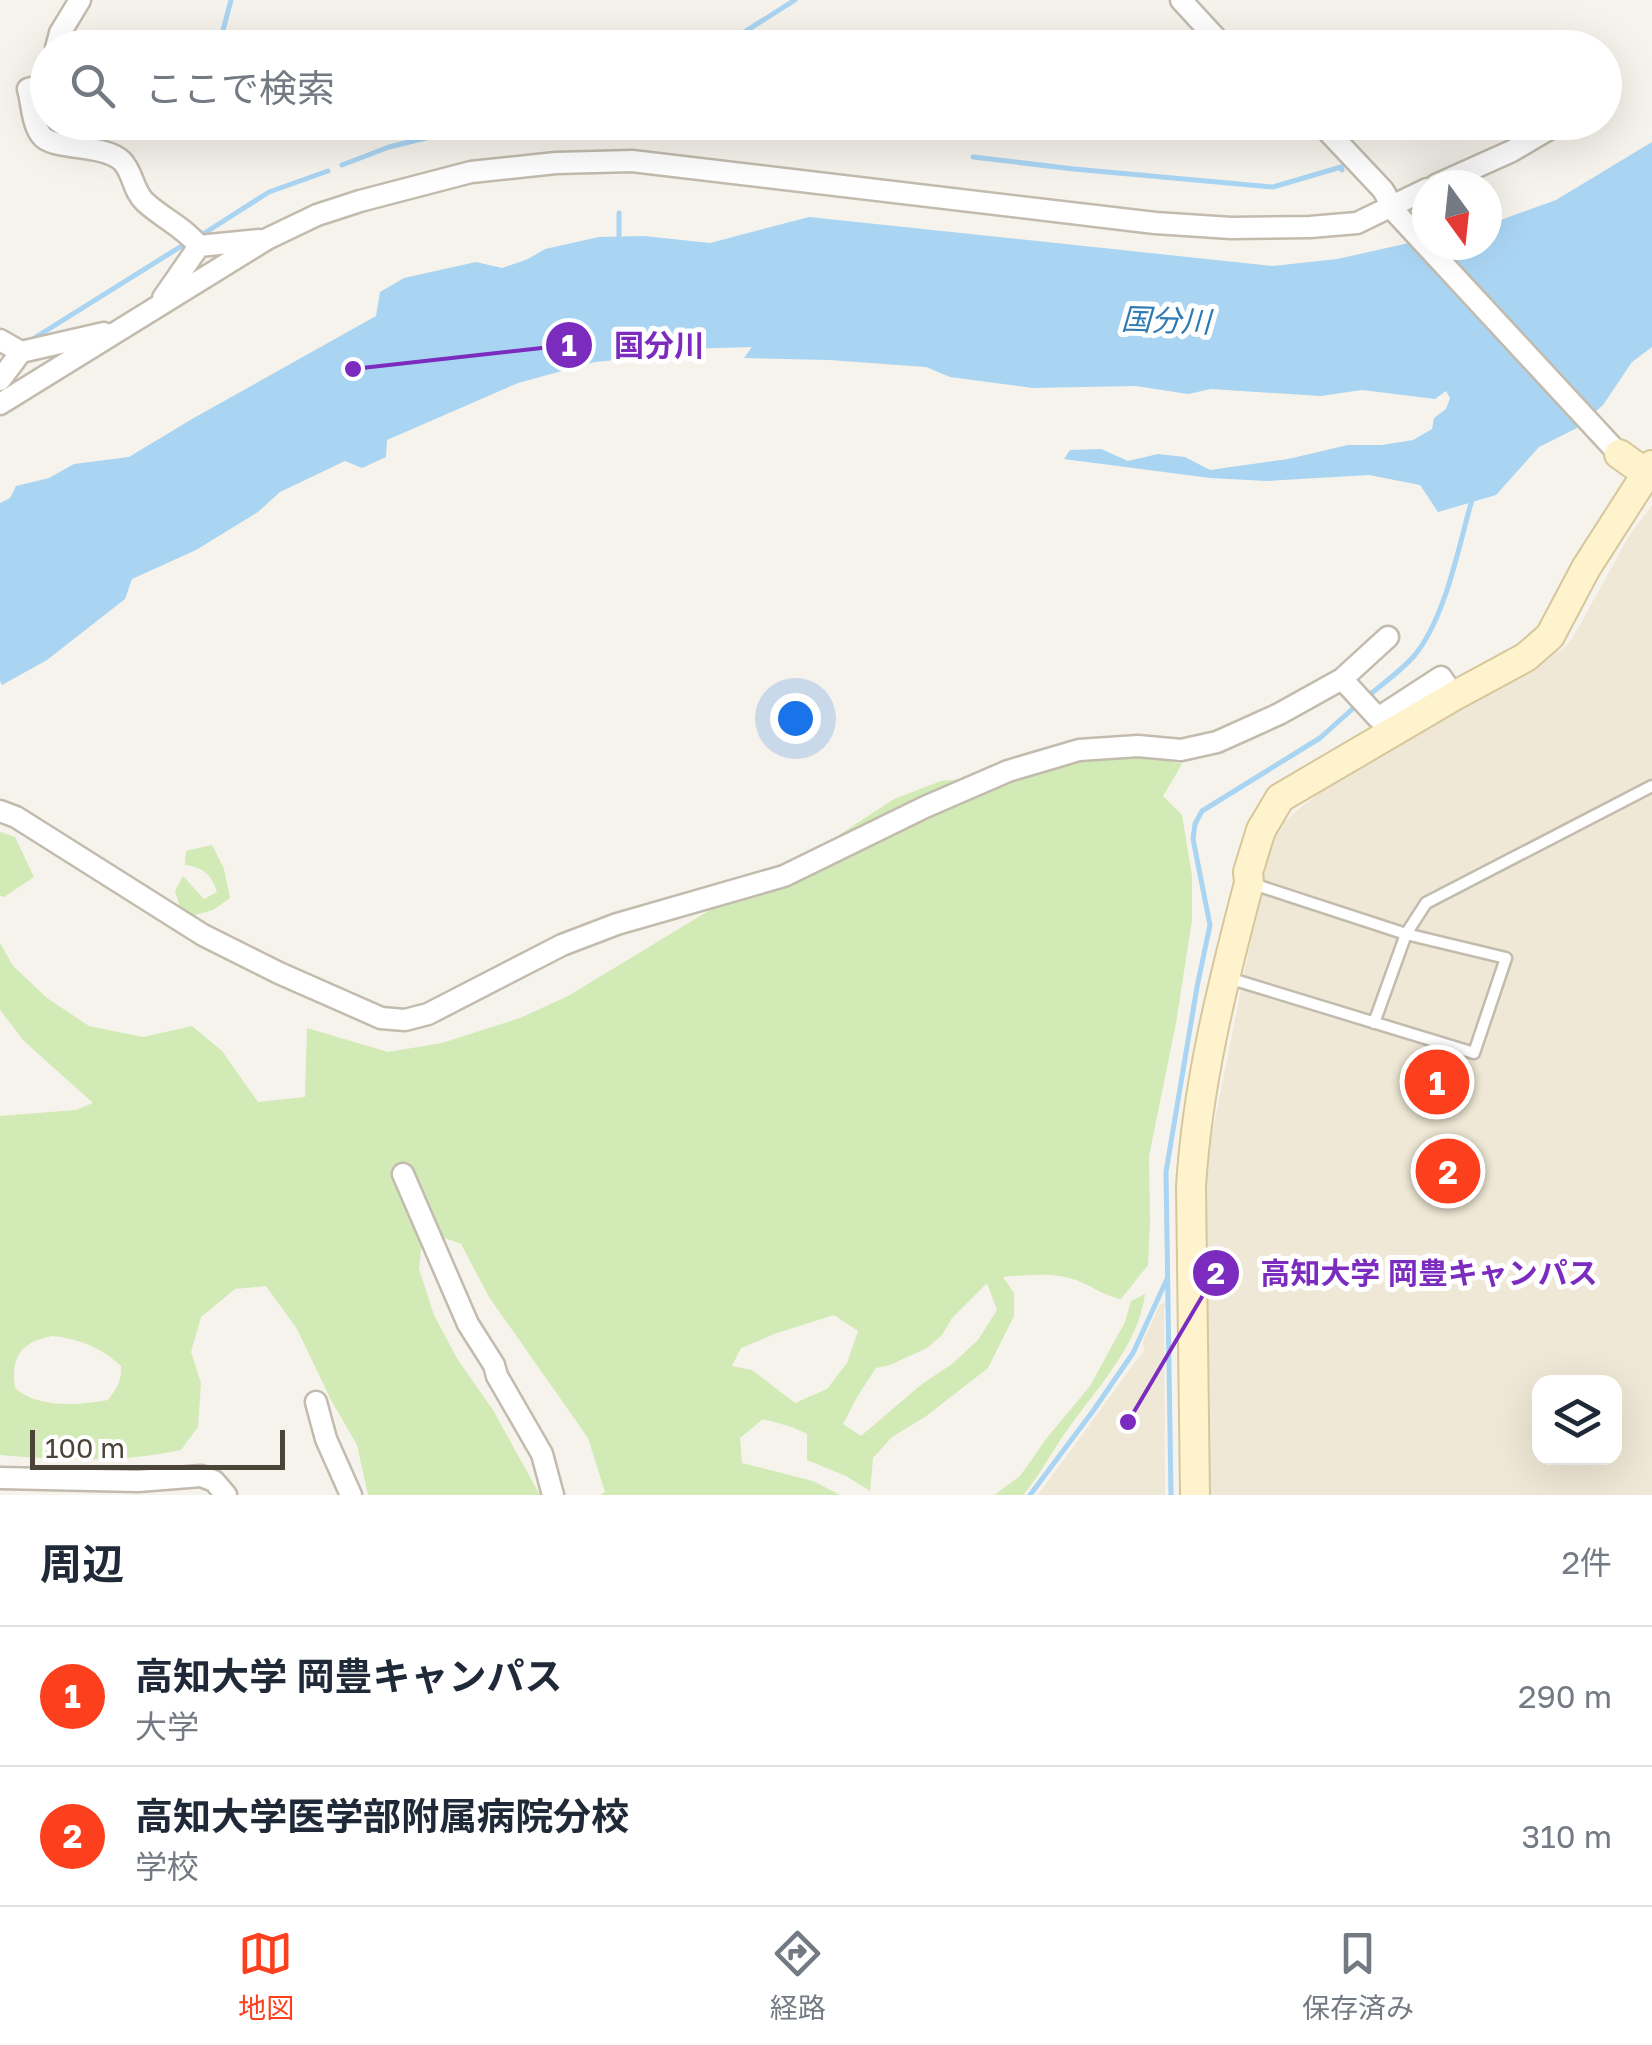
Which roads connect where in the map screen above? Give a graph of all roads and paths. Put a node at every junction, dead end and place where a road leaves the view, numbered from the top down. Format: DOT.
graph roads {
  1 [pos="80,0"];
  2 [pos="1181,0"];
  3 [pos="62,30"];
  4 [pos="1209,30"];
  5 [pos="48,140"];
  6 [pos="1336,140"];
  7 [pos="1530,140"];
  8 [pos="1470,170"];
  9 [pos="1412,198"];
  10 [pos="1394,209"];
  11 [pos="267,239"];
  12 [pos="200,246"];
  13 [pos="156,308"];
  14 [pos="120,329"];
  15 [pos="0,340"];
  16 [pos="21,352"];
  17 [pos="0,380"];
  18 [pos="0,404"];
  19 [pos="1619,454"];
  20 [pos="1649,470"];
  21 [pos="1388,637"];
  22 [pos="1347,684"];
  23 [pos="1454,696"];
  24 [pos="1652,786"];
  25 [pos="0,811"];
  26 [pos="1248,883"];
  27 [pos="1406,934"];
  28 [pos="1224,977"];
  29 [pos="1374,1023"];
  30 [pos="403,1174"];
  31 [pos="316,1402"];
  32 [pos="0,1478"];
  33 [pos="226,1495"];
  34 [pos="351,1495"];
  35 [pos="553,1495"];
  36 [pos="1195,1495"];
  1 -- 3 [label="street"];
  2 -- 4 [label="street"];
  5 -- 12 [label="street"];
  6 -- 10 [label="street"];
  7 -- 8 [label="street"];
  9 -- 10 [label="street"];
  10 -- 11 [label="street"];
  10 -- 19 [label="street"];
  11 -- 12 [label="street"];
  11 -- 13 [label="street"];
  12 -- 13 [label="street"];
  13 -- 14 [label="street"];
  14 -- 16 [label="street"];
  14 -- 18 [label="street"];
  15 -- 16 [label="street"];
  16 -- 17 [label="street"];
  19 -- 20 [label="street"];
  20 -- 23 [label="street"];
  21 -- 22 [label="street"];
  22 -- 23 [label="street"];
  22 -- 25 [label="street"];
  23 -- 26 [label="street"];
  24 -- 27 [label="lane"];
  26 -- 27 [label="lane"];
  26 -- 28 [label="street"];
  27 -- 29 [label="lane"];
  27 -- 29 [label="lane"];
  28 -- 29 [label="lane"];
  28 -- 36 [label="street"];
  30 -- 35 [label="street"];
  31 -- 34 [label="street"];
  32 -- 33 [label="street"];
}
